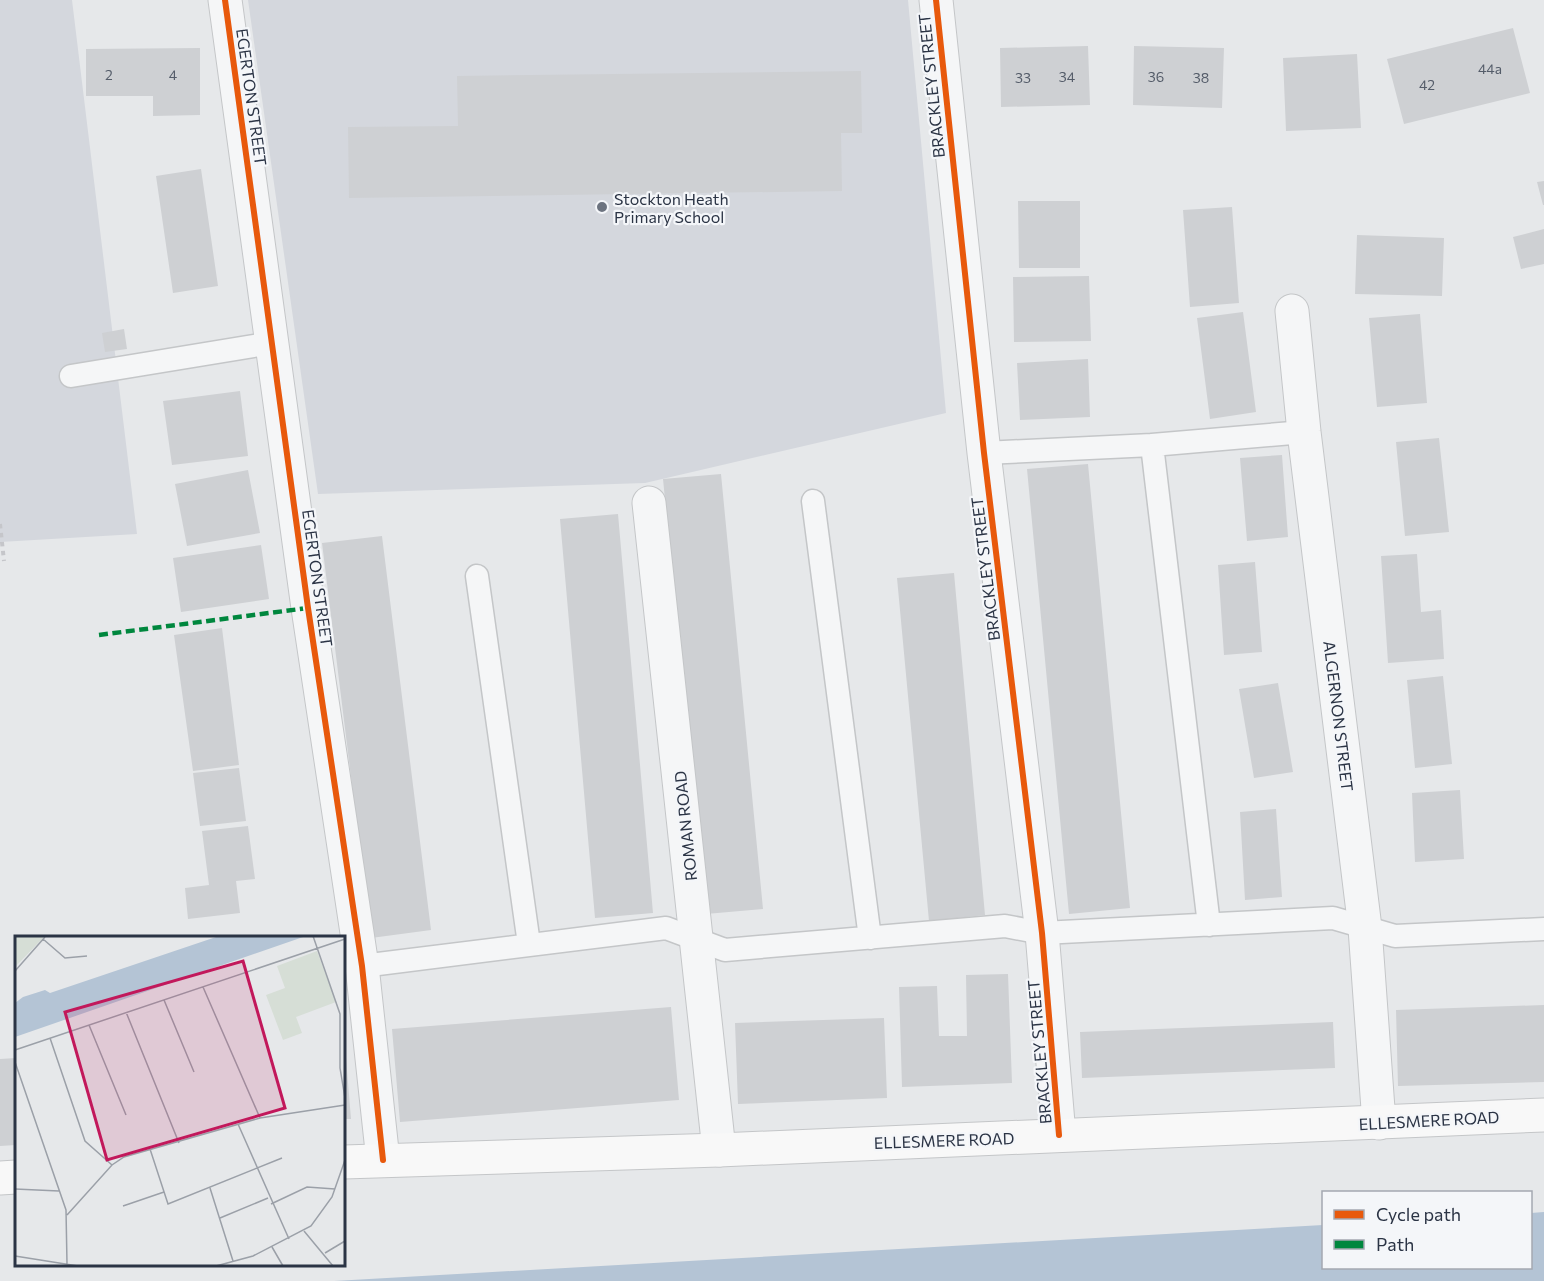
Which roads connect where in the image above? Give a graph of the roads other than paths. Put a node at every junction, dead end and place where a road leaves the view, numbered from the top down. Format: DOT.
graph roads {
  1 [pos="225,0"];
  2 [pos="936,0"];
  3 [pos="1292,311"];
  4 [pos="272,343"];
  5 [pos="71,376"];
  6 [pos="1304,432"];
  7 [pos="1152,445"];
  8 [pos="984,453"];
  9 [pos="813,501"];
  10 [pos="649,504"];
  11 [pos="477,576"];
  12 [pos="1209,926"];
  13 [pos="1365,928"];
  14 [pos="1544,929"];
  15 [pos="1042,933"];
  16 [pos="870,938"];
  17 [pos="698,940"];
  18 [pos="529,944"];
  19 [pos="362,966"];
  20 [pos="1544,1115"];
  21 [pos="1379,1122"];
  22 [pos="1059,1135"];
  23 [pos="719,1150"];
  24 [pos="383,1160"];
  25 [pos="345,1162"];
  1 -- 4 [label="street, EGERTON STREET"];
  2 -- 8 [label="street, BRACKLEY STREET"];
  3 -- 6 [label="street, ALGERNON STREET"];
  4 -- 5 [label="lane"];
  4 -- 19 [label="street, EGERTON STREET"];
  6 -- 7 [label="lane"];
  6 -- 13 [label="street, ALGERNON STREET"];
  7 -- 8 [label="lane"];
  7 -- 12 [label="lane"];
  8 -- 15 [label="street, BRACKLEY STREET"];
  9 -- 16 [label="lane"];
  10 -- 17 [label="street, ROMAN ROAD"];
  11 -- 18 [label="lane"];
  12 -- 13 [label="lane"];
  12 -- 15 [label="lane"];
  13 -- 14 [label="lane"];
  13 -- 21 [label="street, ALGERNON STREET"];
  15 -- 16 [label="lane"];
  15 -- 22 [label="street, BRACKLEY STREET"];
  16 -- 17 [label="lane"];
  17 -- 18 [label="lane"];
  17 -- 23 [label="street, ROMAN ROAD"];
  18 -- 19 [label="lane"];
  19 -- 24 [label="street, EGERTON STREET"];
  20 -- 21 [label="main road, ELLESMERE ROAD"];
  21 -- 22 [label="main road, ELLESMERE ROAD"];
  22 -- 23 [label="main road, ELLESMERE ROAD"];
  23 -- 24 [label="main road, ELLESMERE ROAD"];
  24 -- 25 [label="main road, ELLESMERE ROAD"];
}
